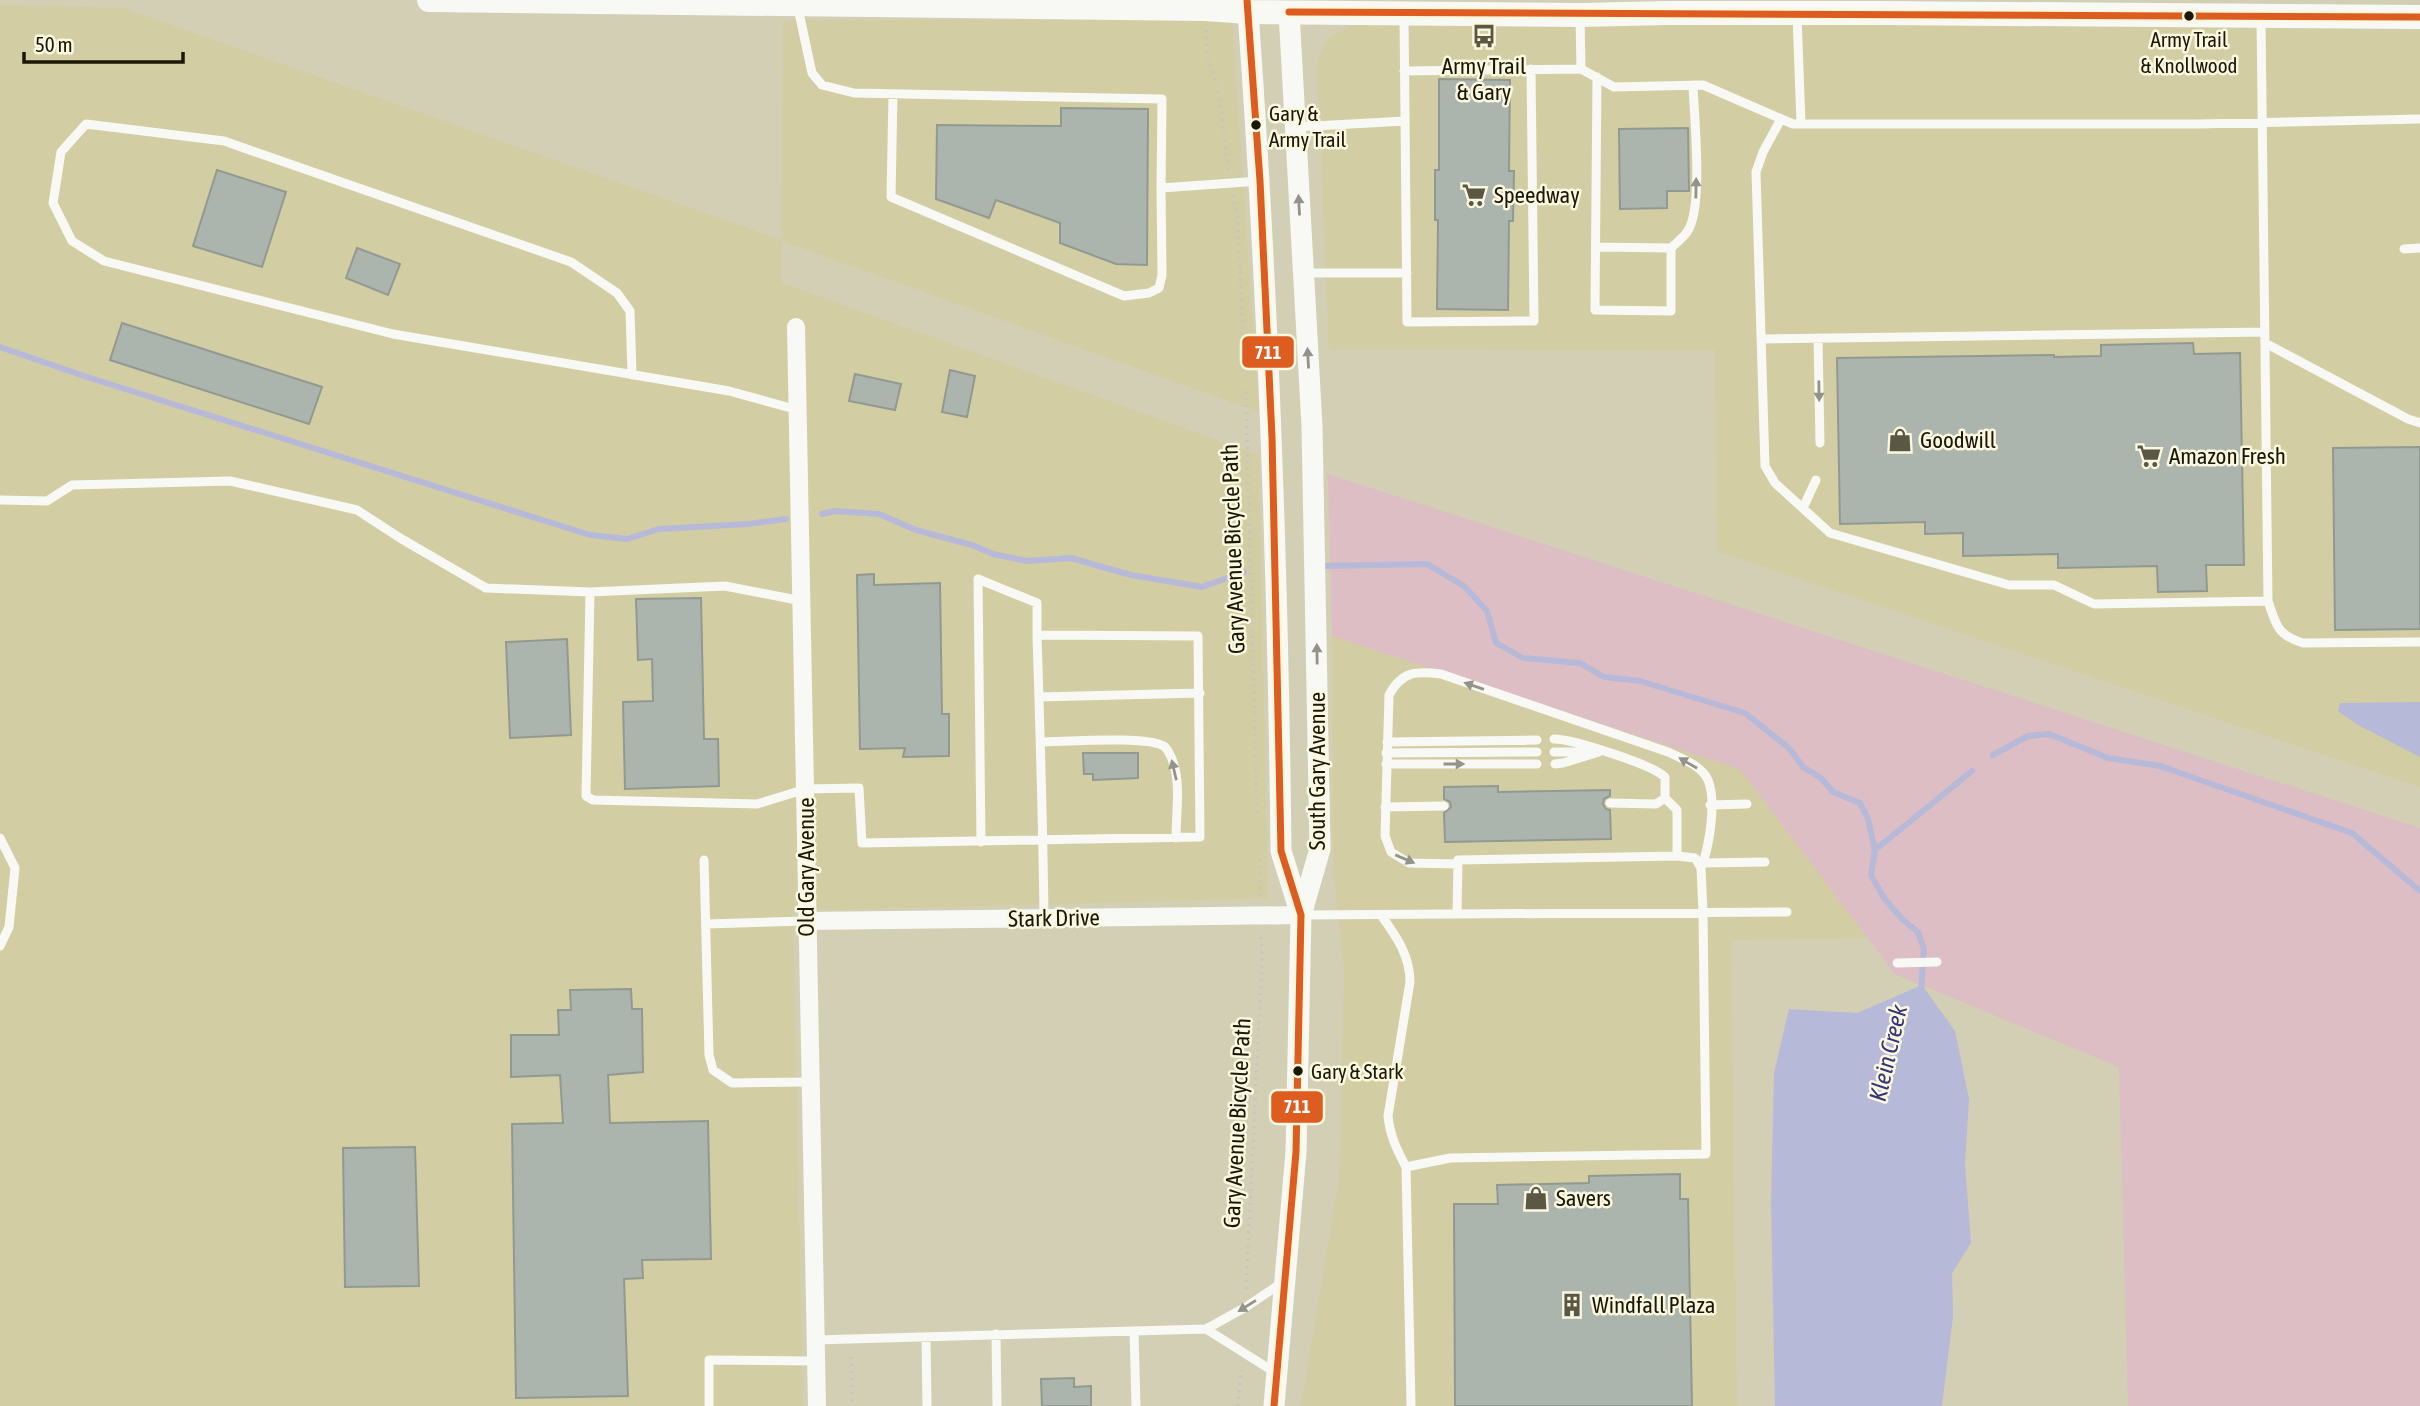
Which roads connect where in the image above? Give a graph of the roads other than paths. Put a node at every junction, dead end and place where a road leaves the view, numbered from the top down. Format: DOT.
graph roads {
  1 [pos="429,0"];
  2 [pos="502,0"];
  3 [pos="798,3"];
  4 [pos="2260,5"];
  5 [pos="1248,6"];
  6 [pos="1288,6"];
  7 [pos="1404,12"];
  8 [pos="1797,13"];
  9 [pos="1580,15"];
  10 [pos="2420,17"];
  11 [pos="1531,69"];
  12 [pos="1580,69"];
  13 [pos="1404,71"];
  14 [pos="1597,76"];
  15 [pos="1693,85"];
  16 [pos="893,94"];
  17 [pos="1781,119"];
  18 [pos="2420,119"];
  19 [pos="1405,121"];
  20 [pos="2262,122"];
  21 [pos="1801,124"];
  22 [pos="1295,127"];
  23 [pos="1260,181"];
  24 [pos="1161,188"];
  25 [pos="1596,247"];
  26 [pos="1671,248"];
  27 [pos="2420,248"];
  28 [pos="2404,249"];
  29 [pos="1303,273"];
  30 [pos="1407,273"];
  31 [pos="796,327"];
  32 [pos="2265,337"];
  33 [pos="1818,338"];
  34 [pos="1761,339"];
  35 [pos="632,374"];
  36 [pos="799,410"];
  37 [pos="2420,422"];
  38 [pos="1820,443"];
  39 [pos="1816,480"];
  40 [pos="0,500"];
  41 [pos="1803,508"];
  42 [pos="590,592"];
  43 [pos="802,601"];
  44 [pos="2267,601"];
  45 [pos="1037,635"];
  46 [pos="2420,642"];
  47 [pos="1200,693"];
  48 [pos="1039,697"];
  49 [pos="1554,739"];
  50 [pos="1537,740"];
  51 [pos="1041,742"];
  52 [pos="1387,743"];
  53 [pos="1600,751"];
  54 [pos="1537,752"];
  55 [pos="1554,752"];
  56 [pos="1387,753"];
  57 [pos="1386,764"];
  58 [pos="1537,764"];
  59 [pos="1555,764"];
  60 [pos="806,789"];
  61 [pos="1665,798"];
  62 [pos="1610,803"];
  63 [pos="1747,804"];
  64 [pos="1710,805"];
  65 [pos="1444,806"];
  66 [pos="1385,811"];
  67 [pos="0,838"];
  68 [pos="1176,838"];
  69 [pos="1043,841"];
  70 [pos="981,842"];
  71 [pos="1677,856"];
  72 [pos="704,860"];
  73 [pos="1458,862"];
  74 [pos="1765,862"];
  75 [pos="1702,866"];
  76 [pos="1703,912"];
  77 [pos="1787,912"];
  78 [pos="1457,914"];
  79 [pos="1301,915"];
  80 [pos="1381,915"];
  81 [pos="1044,919"];
  82 [pos="806,921"];
  83 [pos="706,924"];
  84 [pos="0,946"];
  85 [pos="1937,962"];
  86 [pos="1897,963"];
  87 [pos="809,1082"];
  88 [pos="1406,1167"];
  89 [pos="1286,1279"];
  90 [pos="1206,1329"];
  91 [pos="1134,1331"];
  92 [pos="996,1334"];
  93 [pos="926,1337"];
  94 [pos="815,1340"];
  95 [pos="816,1361"];
  96 [pos="1278,1374"];
  97 [pos="709,1406"];
  98 [pos="817,1406"];
  99 [pos="927,1406"];
  100 [pos="997,1406"];
  101 [pos="1136,1406"];
  102 [pos="1274,1406"];
  103 [pos="1411,1406"];
  1 -- 2 [label="main road"];
  2 -- 3 [label="main road"];
  3 -- 5 [label="main road"];
  3 -- 16 [label="lane"];
  4 -- 8 [label="main road"];
  4 -- 10 [label="main road"];
  4 -- 20 [label="lane"];
  5 -- 6 [label="main road"];
  5 -- 23 [label="street, South Gary Avenue"];
  6 -- 7 [label="main road"];
  6 -- 22 [label="street, South Gary Avenue"];
  7 -- 9 [label="main road"];
  7 -- 13 [label="lane"];
  8 -- 9 [label="main road"];
  8 -- 21 [label="lane"];
  9 -- 12 [label="lane"];
  11 -- 12 [label="lane"];
  11 -- 13 [label="lane"];
  11 -- 30 [label="lane"];
  12 -- 14 [label="lane"];
  13 -- 19 [label="lane"];
  14 -- 15 [label="lane"];
  14 -- 25 [label="lane"];
  15 -- 17 [label="lane"];
  26 -- 15 [label="lane, one-way"];
  16 -- 24 [label="lane"];
  16 -- 24 [label="lane"];
  17 -- 21 [label="lane"];
  17 -- 34 [label="lane"];
  18 -- 20 [label="lane"];
  19 -- 22 [label="lane"];
  19 -- 30 [label="lane"];
  20 -- 21 [label="lane"];
  20 -- 32 [label="lane"];
  29 -- 22 [label="street, South Gary Avenue, one-way"];
  23 -- 24 [label="lane"];
  23 -- 79 [label="street, South Gary Avenue"];
  25 -- 26 [label="lane"];
  25 -- 26 [label="lane"];
  27 -- 28 [label="lane"];
  29 -- 30 [label="lane"];
  79 -- 29 [label="street, South Gary Avenue, one-way"];
  31 -- 36 [label="street, Old Gary Avenue"];
  32 -- 33 [label="lane"];
  32 -- 37 [label="lane"];
  32 -- 44 [label="lane"];
  33 -- 34 [label="lane"];
  33 -- 38 [label="lane, one-way"];
  34 -- 41 [label="lane"];
  35 -- 35 [label="lane"];
  35 -- 36 [label="lane"];
  36 -- 43 [label="street, Old Gary Avenue"];
  39 -- 41 [label="lane"];
  40 -- 42 [label="lane"];
  41 -- 44 [label="lane"];
  42 -- 43 [label="lane"];
  42 -- 60 [label="lane"];
  43 -- 60 [label="street, Old Gary Avenue"];
  44 -- 46 [label="lane"];
  45 -- 47 [label="lane"];
  45 -- 48 [label="lane"];
  45 -- 70 [label="lane"];
  47 -- 48 [label="lane"];
  47 -- 68 [label="lane"];
  48 -- 51 [label="lane"];
  49 -- 53 [label="lane"];
  50 -- 52 [label="lane"];
  68 -- 51 [label="lane, one-way"];
  51 -- 69 [label="lane"];
  52 -- 56 [label="lane"];
  64 -- 52 [label="lane, one-way"];
  53 -- 55 [label="lane"];
  53 -- 59 [label="lane"];
  53 -- 61 [label="lane"];
  54 -- 56 [label="lane"];
  56 -- 57 [label="lane"];
  57 -- 58 [label="lane, one-way"];
  57 -- 66 [label="lane"];
  60 -- 70 [label="lane"];
  60 -- 82 [label="street, Old Gary Avenue"];
  61 -- 62 [label="lane"];
  61 -- 71 [label="lane"];
  63 -- 64 [label="lane"];
  64 -- 75 [label="lane"];
  65 -- 66 [label="lane"];
  66 -- 73 [label="lane, one-way"];
  67 -- 84 [label="lane"];
  68 -- 69 [label="lane"];
  69 -- 70 [label="lane"];
  69 -- 81 [label="lane"];
  71 -- 73 [label="lane"];
  71 -- 75 [label="lane"];
  72 -- 83 [label="lane"];
  73 -- 78 [label="lane"];
  74 -- 75 [label="lane"];
  75 -- 76 [label="lane"];
  76 -- 77 [label="lane"];
  76 -- 78 [label="lane"];
  76 -- 88 [label="lane"];
  78 -- 80 [label="lane"];
  79 -- 80 [label="lane"];
  79 -- 81 [label="street, Stark Drive"];
  79 -- 89 [label="street"];
  80 -- 88 [label="lane"];
  81 -- 82 [label="street, Stark Drive"];
  82 -- 83 [label="lane"];
  82 -- 87 [label="street, Old Gary Avenue"];
  83 -- 87 [label="lane"];
  85 -- 86 [label="lane"];
  87 -- 94 [label="street, Old Gary Avenue"];
  88 -- 103 [label="lane"];
  89 -- 90 [label="lane, one-way"];
  89 -- 96 [label="street"];
  90 -- 91 [label="lane"];
  90 -- 96 [label="lane"];
  91 -- 92 [label="lane"];
  91 -- 101 [label="lane"];
  92 -- 93 [label="lane"];
  92 -- 100 [label="lane"];
  93 -- 94 [label="lane"];
  93 -- 99 [label="lane"];
  94 -- 95 [label="street, Old Gary Avenue"];
  95 -- 97 [label="lane"];
  95 -- 98 [label="street, Old Gary Avenue"];
  96 -- 102 [label="street"];
}
